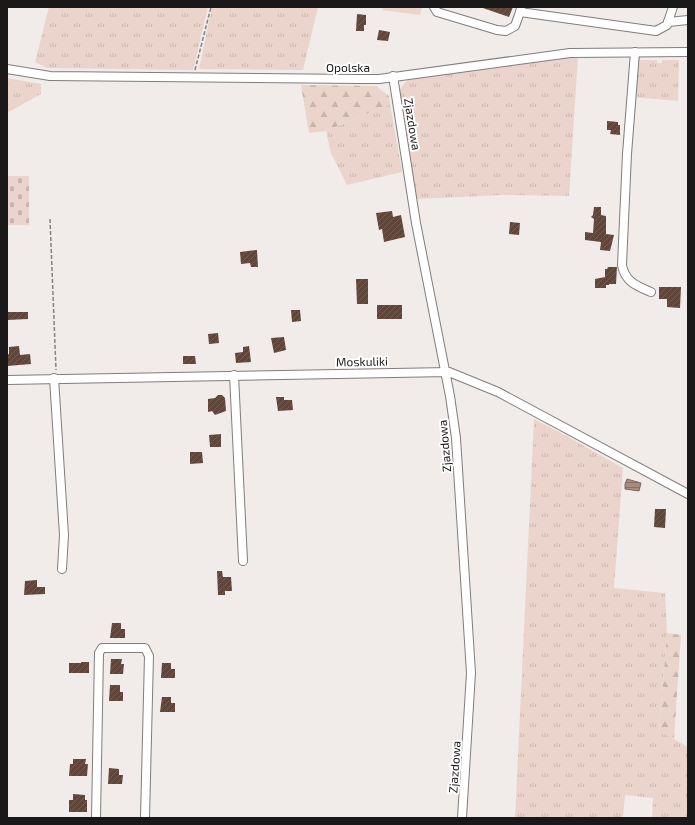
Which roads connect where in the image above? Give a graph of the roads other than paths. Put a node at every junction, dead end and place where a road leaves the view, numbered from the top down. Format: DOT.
graph roads {
  1 [pos="434,7"];
  2 [pos="673,7"];
  3 [pos="520,9"];
  4 [pos="688,20"];
  5 [pos="668,22"];
  6 [pos="635,52"];
  7 [pos="688,52"];
  8 [pos="7,69"];
  9 [pos="393,76"];
  10 [pos="651,292"];
  11 [pos="445,372"];
  12 [pos="234,376"];
  13 [pos="55,378"];
  14 [pos="7,380"];
  15 [pos="688,494"];
  16 [pos="243,560"];
  17 [pos="62,569"];
  18 [pos="96,818"];
  19 [pos="145,818"];
  20 [pos="462,818"];
  1 -- 3 [label="street"];
  2 -- 5 [label="street"];
  3 -- 5 [label="street"];
  4 -- 5 [label="street"];
  6 -- 7 [label="street, Opolska"];
  6 -- 9 [label="street, Opolska"];
  6 -- 10 [label="street"];
  8 -- 9 [label="street, Opolska"];
  9 -- 11 [label="street, Zjazdowa"];
  11 -- 12 [label="street, Moskuliki"];
  11 -- 15 [label="street, Moskuliki"];
  11 -- 20 [label="street, Zjazdowa"];
  12 -- 13 [label="street, Moskuliki"];
  12 -- 16 [label="street"];
  13 -- 14 [label="street, Moskuliki"];
  13 -- 17 [label="street"];
  18 -- 19 [label="street"];
}
